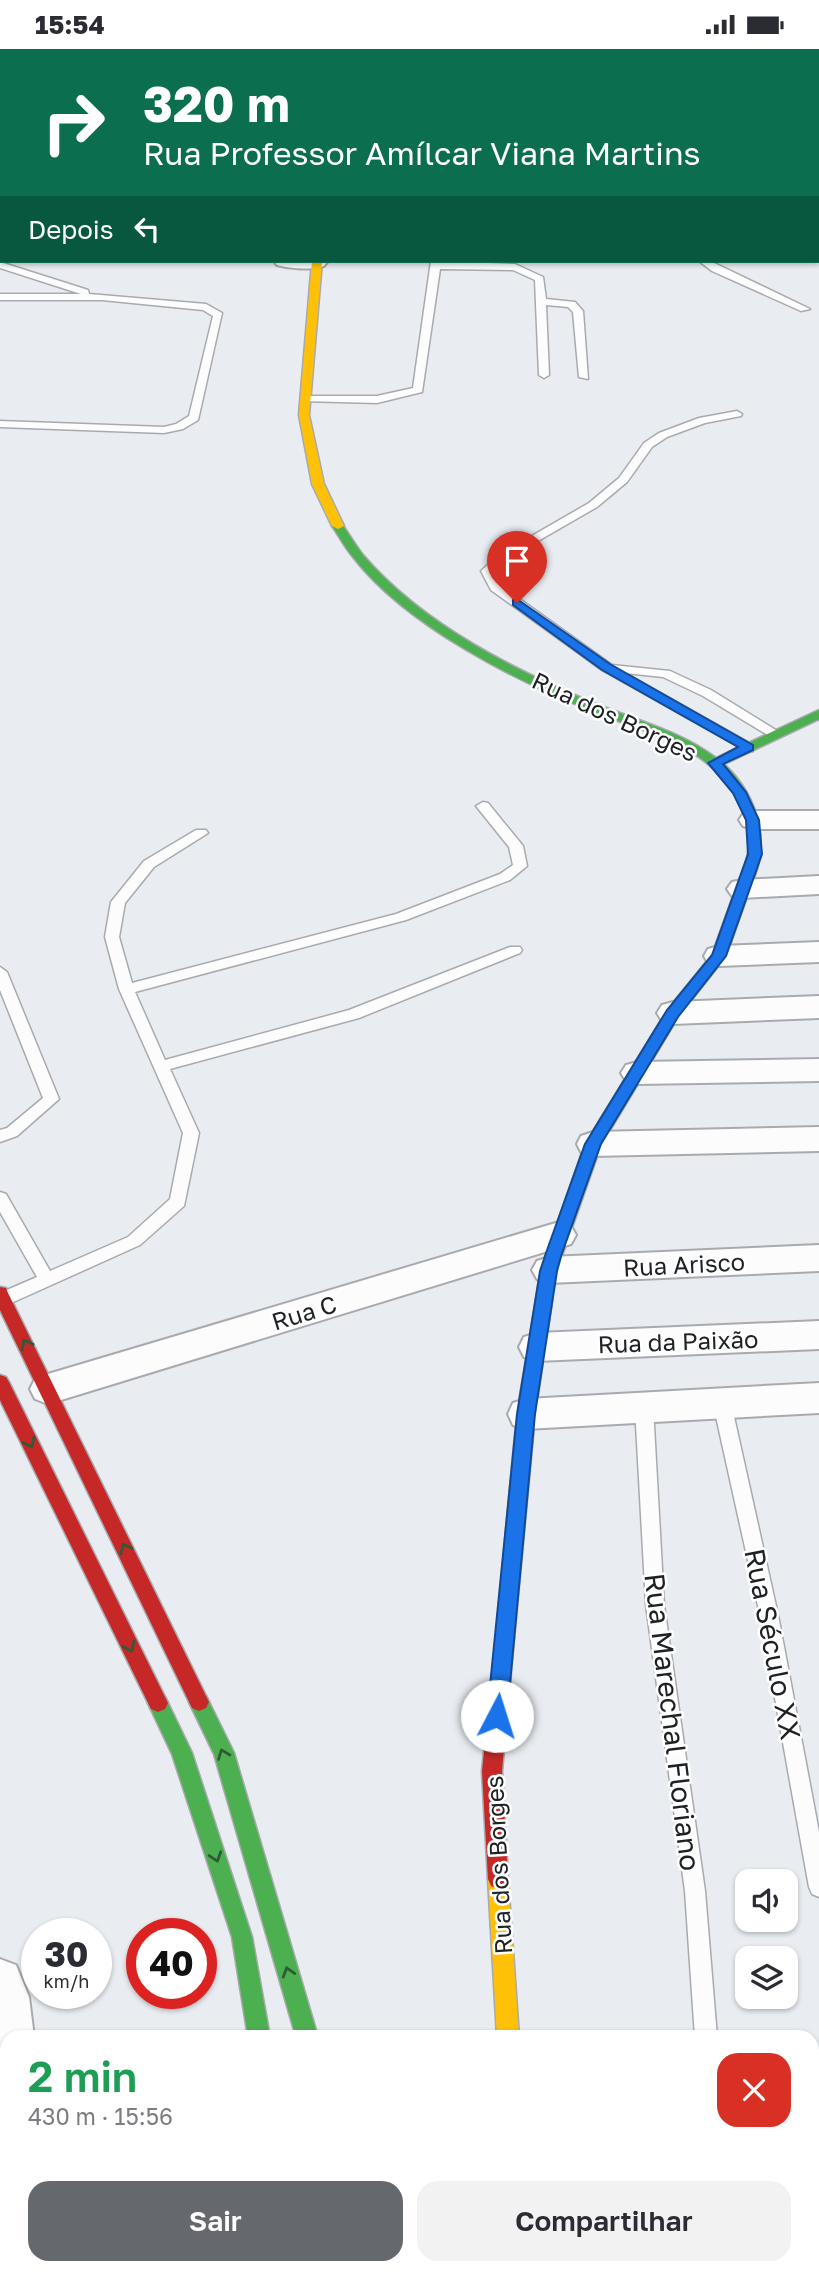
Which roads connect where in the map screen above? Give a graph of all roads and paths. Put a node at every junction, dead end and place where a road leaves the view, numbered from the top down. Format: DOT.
graph roads {
  1 [pos="317,263"];
  2 [pos="436,263"];
  3 [pos="707,263"];
  4 [pos="0,265"];
  5 [pos="0,297"];
  6 [pos="102,297"];
  7 [pos="540,301"];
  8 [pos="805,309"];
  9 [pos="544,375"];
  10 [pos="584,377"];
  11 [pos="306,399"];
  12 [pos="737,414"];
  13 [pos="0,424"];
  14 [pos="606,667"];
  15 [pos="819,715"];
  16 [pos="776,734"];
  17 [pos="748,747"];
  18 [pos="715,763"];
  19 [pos="483,806"];
  20 [pos="753,820"];
  21 [pos="819,820"];
  22 [pos="201,833"];
  23 [pos="819,885"];
  24 [pos="742,889"];
  25 [pos="515,950"];
  26 [pos="819,952"];
  27 [pos="719,956"];
  28 [pos="0,972"];
  29 [pos="126,989"];
  30 [pos="819,1007"];
  31 [pos="673,1013"];
  32 [pos="162,1066"];
  33 [pos="819,1070"];
  34 [pos="637,1073"];
  35 [pos="0,1136"];
  36 [pos="819,1139"];
  37 [pos="593,1144"];
  38 [pos="0,1198"];
  39 [pos="559,1235"];
  40 [pos="819,1258"];
  41 [pos="549,1271"];
  42 [pos="47,1280"];
  43 [pos="2,1296"];
  44 [pos="819,1335"];
  45 [pos="537,1347"];
  46 [pos="0,1382"];
  47 [pos="48,1389"];
  48 [pos="819,1398"];
  49 [pos="722,1403"];
  50 [pos="645,1407"];
  51 [pos="526,1414"];
  52 [pos="819,1887"];
  53 [pos="0,1981"];
  54 [pos="9,2030"];
  55 [pos="258,2030"];
  56 [pos="305,2030"];
  57 [pos="508,2030"];
  58 [pos="705,2030"];
  1 -- 11 [label="main road, Rua dos Borges"];
  2 -- 7 [label="lane"];
  2 -- 11 [label="lane"];
  3 -- 8 [label="lane"];
  4 -- 6 [label="lane"];
  5 -- 6 [label="lane"];
  6 -- 13 [label="lane"];
  7 -- 9 [label="lane"];
  7 -- 10 [label="lane"];
  11 -- 18 [label="main road, Rua dos Borges"];
  12 -- 14 [label="lane"];
  14 -- 16 [label="lane"];
  14 -- 17 [label="lane"];
  15 -- 16 [label="main road"];
  16 -- 17 [label="main road"];
  17 -- 18 [label="main road"];
  18 -- 20 [label="main road, Rua dos Borges"];
  19 -- 29 [label="lane"];
  20 -- 21 [label="street"];
  20 -- 24 [label="main road, Rua dos Borges"];
  22 -- 29 [label="lane"];
  23 -- 24 [label="street"];
  24 -- 27 [label="main road, Rua dos Borges"];
  25 -- 32 [label="lane"];
  26 -- 27 [label="street"];
  27 -- 31 [label="main road, Rua dos Borges"];
  28 -- 35 [label="lane"];
  29 -- 32 [label="lane"];
  30 -- 31 [label="street"];
  31 -- 34 [label="main road, Rua dos Borges"];
  32 -- 42 [label="lane"];
  33 -- 34 [label="street"];
  34 -- 37 [label="main road, Rua dos Borges"];
  36 -- 37 [label="street"];
  37 -- 39 [label="main road, Rua dos Borges"];
  38 -- 42 [label="lane"];
  39 -- 41 [label="main road, Rua dos Borges"];
  39 -- 47 [label="street, Rua C"];
  40 -- 41 [label="street, Rua Arisco"];
  41 -- 45 [label="main road, Rua dos Borges"];
  42 -- 43 [label="lane"];
  47 -- 43 [label="main road, one-way"];
  44 -- 45 [label="street, Rua da Paixão"];
  45 -- 51 [label="main road, Rua dos Borges"];
  46 -- 55 [label="main road, one-way"];
  56 -- 47 [label="main road, one-way"];
  48 -- 49 [label="street"];
  49 -- 50 [label="street"];
  49 -- 52 [label="lane, Rua Século XX"];
  50 -- 51 [label="street"];
  50 -- 58 [label="lane, Rua Marechal Floriano"];
  51 -- 57 [label="main road, Rua dos Borges"];
  53 -- 54 [label="street"];
}
